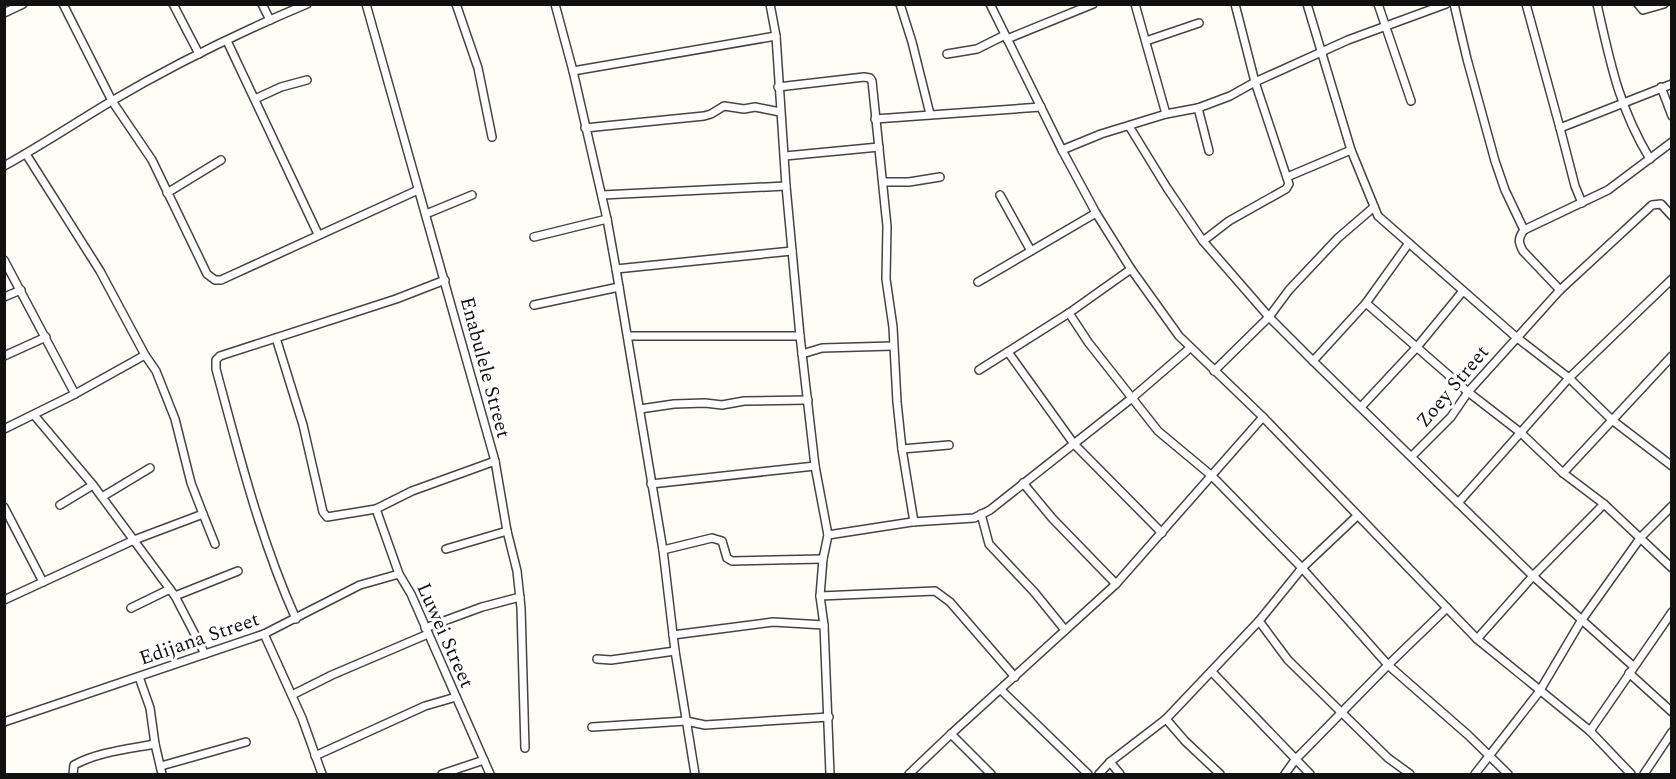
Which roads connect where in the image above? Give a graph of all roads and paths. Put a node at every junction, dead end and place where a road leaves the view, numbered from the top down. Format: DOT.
graph roads {
  1 [pos="23,4"];
  2 [pos="63,4"];
  3 [pos="173,4"];
  4 [pos="262,4"];
  5 [pos="307,4"];
  6 [pos="366,4"];
  7 [pos="456,4"];
  8 [pos="555,4"];
  9 [pos="770,4"];
  10 [pos="900,4"];
  11 [pos="990,4"];
  12 [pos="1093,4"];
  13 [pos="1135,4"];
  14 [pos="1235,4"];
  15 [pos="1307,4"];
  16 [pos="1378,4"];
  17 [pos="1446,4"];
  18 [pos="1454,4"];
  19 [pos="1526,4"];
  20 [pos="1597,4"];
  21 [pos="1638,4"];
  22 [pos="1664,4"];
  23 [pos="1079,7"];
  24 [pos="4,13"];
  25 [pos="270,20"];
  26 [pos="1199,23"];
  27 [pos="1385,26"];
  28 [pos="776,36"];
  29 [pos="1006,37"];
  30 [pos="227,40"];
  31 [pos="1146,41"];
  32 [pos="1321,51"];
  33 [pos="199,54"];
  34 [pos="947,54"];
  35 [pos="573,71"];
  36 [pos="307,80"];
  37 [pos="1255,82"];
  38 [pos="1671,84"];
  39 [pos="778,87"];
  40 [pos="1661,87"];
  41 [pos="255,99"];
  42 [pos="1411,100"];
  43 [pos="112,101"];
  44 [pos="1622,103"];
  45 [pos="1041,107"];
  46 [pos="1198,108"];
  47 [pos="780,112"];
  48 [pos="930,114"];
  49 [pos="1166,114"];
  50 [pos="1671,116"];
  51 [pos="875,119"];
  52 [pos="1129,126"];
  53 [pos="585,128"];
  54 [pos="1560,128"];
  55 [pos="492,137"];
  56 [pos="1671,142"];
  57 [pos="879,147"];
  58 [pos="1062,150"];
  59 [pos="1351,150"];
  60 [pos="1209,151"];
  61 [pos="26,154"];
  62 [pos="785,156"];
  63 [pos="1650,159"];
  64 [pos="221,160"];
  65 [pos="4,166"];
  66 [pos="940,177"];
  67 [pos="1287,177"];
  68 [pos="883,182"];
  69 [pos="786,186"];
  70 [pos="418,190"];
  71 [pos="167,193"];
  72 [pos="472,195"];
  73 [pos="602,195"];
  74 [pos="1000,195"];
  75 [pos="1582,203"];
  76 [pos="1374,207"];
  77 [pos="1096,213"];
  78 [pos="426,214"];
  79 [pos="1671,216"];
  80 [pos="607,219"];
  81 [pos="1524,230"];
  82 [pos="318,234"];
  83 [pos="534,237"];
  84 [pos="1203,241"];
  85 [pos="1409,243"];
  86 [pos="792,251"];
  87 [pos="1031,251"];
  88 [pos="4,260"];
  89 [pos="616,269"];
  90 [pos="1131,269"];
  91 [pos="1671,279"];
  92 [pos="445,280"];
  93 [pos="978,282"];
  94 [pos="619,287"];
  95 [pos="21,290"];
  96 [pos="1560,290"];
  97 [pos="1463,291"];
  98 [pos="4,297"];
  99 [pos="1366,303"];
  100 [pos="534,305"];
  101 [pos="1069,313"];
  102 [pos="1269,317"];
  103 [pos="628,336"];
  104 [pos="800,336"];
  105 [pos="46,337"];
  106 [pos="1516,337"];
  107 [pos="276,338"];
  108 [pos="893,346"];
  109 [pos="1417,347"];
  110 [pos="1190,348"];
  111 [pos="1008,352"];
  112 [pos="802,354"];
  113 [pos="145,355"];
  114 [pos="4,356"];
  115 [pos="1671,356"];
  116 [pos="1314,361"];
  117 [pos="979,370"];
  118 [pos="1214,371"];
  119 [pos="1569,378"];
  120 [pos="1468,392"];
  121 [pos="75,394"];
  122 [pos="1132,398"];
  123 [pos="808,400"];
  124 [pos="1360,406"];
  125 [pos="640,409"];
  126 [pos="34,415"];
  127 [pos="1263,417"];
  128 [pos="1612,420"];
  129 [pos="4,429"];
  130 [pos="1521,433"];
  131 [pos="1074,444"];
  132 [pos="950,445"];
  133 [pos="902,449"];
  134 [pos="1412,456"];
  135 [pos="495,461"];
  136 [pos="1671,464"];
  137 [pos="815,466"];
  138 [pos="150,468"];
  139 [pos="1563,473"];
  140 [pos="1212,476"];
  141 [pos="1023,483"];
  142 [pos="651,484"];
  143 [pos="93,485"];
  144 [pos="102,497"];
  145 [pos="1458,503"];
  146 [pos="1604,504"];
  147 [pos="60,505"];
  148 [pos="1671,506"];
  149 [pos="4,507"];
  150 [pos="376,508"];
  151 [pos="203,514"];
  152 [pos="981,514"];
  153 [pos="1357,516"];
  154 [pos="914,522"];
  155 [pos="507,531"];
  156 [pos="1162,533"];
  157 [pos="828,535"];
  158 [pos="1641,537"];
  159 [pos="134,540"];
  160 [pos="215,544"];
  161 [pos="446,549"];
  162 [pos="663,550"];
  163 [pos="823,559"];
  164 [pos="1302,568"];
  165 [pos="1671,568"];
  166 [pos="238,571"];
  167 [pos="399,574"];
  168 [pos="1533,576"];
  169 [pos="44,582"];
  170 [pos="1116,584"];
  171 [pos="170,589"];
  172 [pos="175,596"];
  173 [pos="820,596"];
  174 [pos="520,597"];
  175 [pos="4,600"];
  176 [pos="131,608"];
  177 [pos="1447,608"];
  178 [pos="1671,612"];
  179 [pos="296,619"];
  180 [pos="1259,621"];
  181 [pos="1581,621"];
  182 [pos="824,625"];
  183 [pos="1065,630"];
  184 [pos="427,631"];
  185 [pos="264,634"];
  186 [pos="673,634"];
  187 [pos="1477,639"];
  188 [pos="675,651"];
  189 [pos="205,654"];
  190 [pos="597,659"];
  191 [pos="1388,665"];
  192 [pos="1631,669"];
  193 [pos="1212,672"];
  194 [pos="139,676"];
  195 [pos="1015,677"];
  196 [pos="1001,690"];
  197 [pos="1539,692"];
  198 [pos="292,695"];
  199 [pos="456,697"];
  200 [pos="1343,711"];
  201 [pos="1671,712"];
  202 [pos="829,717"];
  203 [pos="1166,719"];
  204 [pos="686,721"];
  205 [pos="4,723"];
  206 [pos="592,727"];
  207 [pos="1590,731"];
  208 [pos="1671,732"];
  209 [pos="951,734"];
  210 [pos="246,742"];
  211 [pos="155,744"];
  212 [pos="525,748"];
  213 [pos="315,756"];
  214 [pos="1489,757"];
  215 [pos="484,760"];
  216 [pos="1295,760"];
  217 [pos="1110,762"];
  218 [pos="162,770"];
  219 [pos="73,774"];
  220 [pos="322,774"];
  221 [pos="442,774"];
  222 [pos="490,774"];
  223 [pos="695,774"];
  224 [pos="830,774"];
  225 [pos="909,774"];
  226 [pos="991,774"];
  227 [pos="1088,774"];
  228 [pos="1099,774"];
  229 [pos="1120,774"];
  230 [pos="1220,774"];
  231 [pos="1285,774"];
  232 [pos="1310,774"];
  233 [pos="1410,774"];
  234 [pos="1475,774"];
  235 [pos="1508,774"];
  236 [pos="1630,774"];
  237 [pos="1644,774"];
  1 -- 24 [label="street"];
  2 -- 43 [label="street"];
  3 -- 33 [label="street"];
  4 -- 25 [label="street"];
  5 -- 25 [label="street"];
  6 -- 70 [label="street, Enabulele Street"];
  7 -- 55 [label="street"];
  8 -- 35 [label="street"];
  9 -- 28 [label="street"];
  10 -- 48 [label="street"];
  11 -- 29 [label="street"];
  12 -- 23 [label="street"];
  13 -- 31 [label="street"];
  14 -- 37 [label="street"];
  15 -- 32 [label="street"];
  16 -- 27 [label="street"];
  17 -- 27 [label="street"];
  18 -- 81 [label="street"];
  19 -- 54 [label="street"];
  20 -- 44 [label="street"];
  21 -- 22 [label="street"];
  23 -- 29 [label="street"];
  25 -- 30 [label="street"];
  26 -- 31 [label="street"];
  27 -- 32 [label="street"];
  27 -- 42 [label="street"];
  28 -- 35 [label="street"];
  28 -- 39 [label="street"];
  29 -- 34 [label="street"];
  29 -- 45 [label="street"];
  30 -- 33 [label="street"];
  30 -- 41 [label="street"];
  31 -- 49 [label="street"];
  32 -- 37 [label="street"];
  32 -- 59 [label="street"];
  33 -- 43 [label="street"];
  35 -- 53 [label="street"];
  36 -- 41 [label="street"];
  37 -- 46 [label="street"];
  37 -- 67 [label="street"];
  38 -- 40 [label="street"];
  39 -- 47 [label="street"];
  39 -- 51 [label="street"];
  40 -- 44 [label="street"];
  40 -- 50 [label="street"];
  41 -- 82 [label="street"];
  43 -- 61 [label="street"];
  43 -- 71 [label="street"];
  44 -- 54 [label="street"];
  44 -- 63 [label="street"];
  45 -- 48 [label="street"];
  45 -- 58 [label="street"];
  46 -- 49 [label="street"];
  46 -- 60 [label="street"];
  47 -- 53 [label="street"];
  47 -- 62 [label="street"];
  48 -- 51 [label="street"];
  49 -- 52 [label="street"];
  51 -- 57 [label="street"];
  52 -- 58 [label="street"];
  52 -- 84 [label="street"];
  53 -- 73 [label="street"];
  54 -- 75 [label="street"];
  56 -- 63 [label="street"];
  57 -- 62 [label="street"];
  57 -- 68 [label="street"];
  58 -- 77 [label="street"];
  59 -- 67 [label="street"];
  59 -- 76 [label="street"];
  61 -- 65 [label="street"];
  61 -- 113 [label="street"];
  62 -- 69 [label="street"];
  63 -- 75 [label="street"];
  64 -- 71 [label="street"];
  66 -- 68 [label="street"];
  67 -- 84 [label="street"];
  68 -- 108 [label="street"];
  69 -- 73 [label="street"];
  69 -- 86 [label="street"];
  70 -- 78 [label="street, Enabulele Street"];
  70 -- 82 [label="street"];
  71 -- 82 [label="street"];
  72 -- 78 [label="street"];
  73 -- 80 [label="street"];
  74 -- 87 [label="street"];
  75 -- 81 [label="street"];
  76 -- 85 [label="street"];
  76 -- 102 [label="street"];
  77 -- 87 [label="street"];
  77 -- 90 [label="street"];
  78 -- 92 [label="street, Enabulele Street"];
  79 -- 96 [label="street, Zoey Street"];
  80 -- 83 [label="street"];
  80 -- 89 [label="street"];
  81 -- 96 [label="street"];
  84 -- 102 [label="street"];
  85 -- 97 [label="street"];
  85 -- 99 [label="street"];
  86 -- 89 [label="street"];
  86 -- 104 [label="street"];
  87 -- 93 [label="street"];
  88 -- 95 [label="street"];
  89 -- 94 [label="street"];
  90 -- 101 [label="street"];
  90 -- 110 [label="street"];
  91 -- 119 [label="street"];
  92 -- 107 [label="street"];
  92 -- 135 [label="street, Enabulele Street"];
  94 -- 100 [label="street"];
  94 -- 103 [label="street"];
  95 -- 98 [label="street"];
  95 -- 105 [label="street"];
  96 -- 106 [label="street, Zoey Street"];
  97 -- 106 [label="street"];
  97 -- 109 [label="street"];
  99 -- 109 [label="street"];
  99 -- 116 [label="street"];
  101 -- 111 [label="street"];
  101 -- 122 [label="street"];
  102 -- 116 [label="street"];
  102 -- 118 [label="street"];
  103 -- 104 [label="street"];
  103 -- 125 [label="street"];
  104 -- 112 [label="street"];
  105 -- 114 [label="street"];
  105 -- 121 [label="street"];
  106 -- 119 [label="street"];
  106 -- 120 [label="street, Zoey Street"];
  107 -- 150 [label="street"];
  107 -- 179 [label="street"];
  108 -- 112 [label="street"];
  108 -- 133 [label="street"];
  109 -- 120 [label="street"];
  109 -- 124 [label="street"];
  110 -- 118 [label="street"];
  110 -- 122 [label="street"];
  111 -- 117 [label="street"];
  111 -- 131 [label="street"];
  112 -- 123 [label="street"];
  113 -- 121 [label="street"];
  113 -- 151 [label="street"];
  115 -- 128 [label="street"];
  116 -- 124 [label="street"];
  118 -- 127 [label="street"];
  119 -- 128 [label="street"];
  119 -- 130 [label="street"];
  120 -- 130 [label="street"];
  120 -- 134 [label="street, Zoey Street"];
  121 -- 126 [label="street"];
  122 -- 131 [label="street"];
  122 -- 140 [label="street"];
  123 -- 125 [label="street"];
  123 -- 137 [label="street"];
  124 -- 134 [label="street"];
  125 -- 142 [label="street"];
  126 -- 129 [label="street"];
  126 -- 143 [label="street"];
  127 -- 140 [label="street"];
  127 -- 153 [label="street"];
  128 -- 136 [label="street"];
  128 -- 139 [label="street"];
  130 -- 139 [label="street"];
  130 -- 145 [label="street"];
  131 -- 141 [label="street"];
  131 -- 156 [label="street"];
  132 -- 133 [label="street"];
  133 -- 154 [label="street"];
  134 -- 145 [label="street"];
  135 -- 150 [label="street"];
  135 -- 155 [label="street, Enabulele Street"];
  137 -- 142 [label="street"];
  137 -- 157 [label="street"];
  138 -- 144 [label="street"];
  139 -- 146 [label="street"];
  140 -- 156 [label="street"];
  140 -- 164 [label="street"];
  141 -- 152 [label="street"];
  141 -- 170 [label="street"];
  142 -- 162 [label="street"];
  143 -- 144 [label="street"];
  143 -- 147 [label="street"];
  144 -- 159 [label="street"];
  145 -- 168 [label="street"];
  146 -- 158 [label="street"];
  146 -- 168 [label="street"];
  148 -- 158 [label="street"];
  149 -- 169 [label="street"];
  150 -- 167 [label="street, Luwei Street"];
  151 -- 159 [label="street"];
  151 -- 160 [label="street"];
  152 -- 154 [label="street"];
  152 -- 183 [label="street"];
  153 -- 164 [label="street"];
  153 -- 177 [label="street"];
  154 -- 157 [label="street"];
  155 -- 161 [label="street"];
  155 -- 174 [label="street, Enabulele Street"];
  156 -- 170 [label="street"];
  157 -- 163 [label="street"];
  158 -- 165 [label="street"];
  158 -- 181 [label="street"];
  159 -- 169 [label="street"];
  159 -- 171 [label="street"];
  162 -- 163 [label="street"];
  162 -- 186 [label="street"];
  163 -- 173 [label="street"];
  164 -- 180 [label="street"];
  164 -- 191 [label="street"];
  166 -- 172 [label="street"];
  167 -- 179 [label="street, Edijana Street"];
  167 -- 184 [label="street, Luwei Street"];
  168 -- 181 [label="street"];
  168 -- 187 [label="street"];
  169 -- 175 [label="street"];
  170 -- 183 [label="street"];
  171 -- 172 [label="street"];
  171 -- 176 [label="street"];
  172 -- 189 [label="street"];
  173 -- 182 [label="street"];
  173 -- 195 [label="street"];
  174 -- 184 [label="street"];
  174 -- 212 [label="street, Enabulele Street"];
  177 -- 187 [label="street"];
  177 -- 191 [label="street"];
  178 -- 192 [label="street"];
  179 -- 185 [label="street, Edijana Street"];
  180 -- 193 [label="street"];
  180 -- 200 [label="street"];
  181 -- 192 [label="street"];
  181 -- 197 [label="street"];
  182 -- 186 [label="street"];
  182 -- 202 [label="street"];
  183 -- 195 [label="street"];
  184 -- 198 [label="street"];
  184 -- 199 [label="street, Luwei Street"];
  185 -- 189 [label="street, Edijana Street"];
  185 -- 198 [label="street"];
  186 -- 188 [label="street"];
  187 -- 197 [label="street"];
  188 -- 190 [label="street"];
  188 -- 204 [label="street"];
  189 -- 194 [label="street, Edijana Street"];
  191 -- 200 [label="street"];
  191 -- 214 [label="street"];
  192 -- 201 [label="street"];
  192 -- 207 [label="street"];
  193 -- 203 [label="street"];
  193 -- 216 [label="street"];
  194 -- 205 [label="street, Edijana Street"];
  194 -- 211 [label="street"];
  195 -- 196 [label="street"];
  196 -- 209 [label="street"];
  196 -- 227 [label="street"];
  197 -- 207 [label="street"];
  197 -- 214 [label="street"];
  198 -- 213 [label="street"];
  199 -- 213 [label="street"];
  199 -- 215 [label="street, Luwei Street"];
  200 -- 216 [label="street"];
  200 -- 233 [label="street"];
  202 -- 204 [label="street"];
  202 -- 224 [label="street"];
  203 -- 217 [label="street"];
  203 -- 230 [label="street"];
  204 -- 206 [label="street"];
  204 -- 223 [label="street"];
  207 -- 236 [label="street"];
  208 -- 237 [label="street"];
  209 -- 225 [label="street"];
  209 -- 226 [label="street"];
  210 -- 218 [label="street"];
  211 -- 218 [label="street"];
  211 -- 219 [label="street"];
  213 -- 220 [label="street"];
  214 -- 234 [label="street"];
  214 -- 235 [label="street"];
  215 -- 221 [label="street"];
  215 -- 222 [label="street, Luwei Street"];
  216 -- 231 [label="street"];
  216 -- 232 [label="street"];
  217 -- 228 [label="street"];
  217 -- 229 [label="street"];
}
